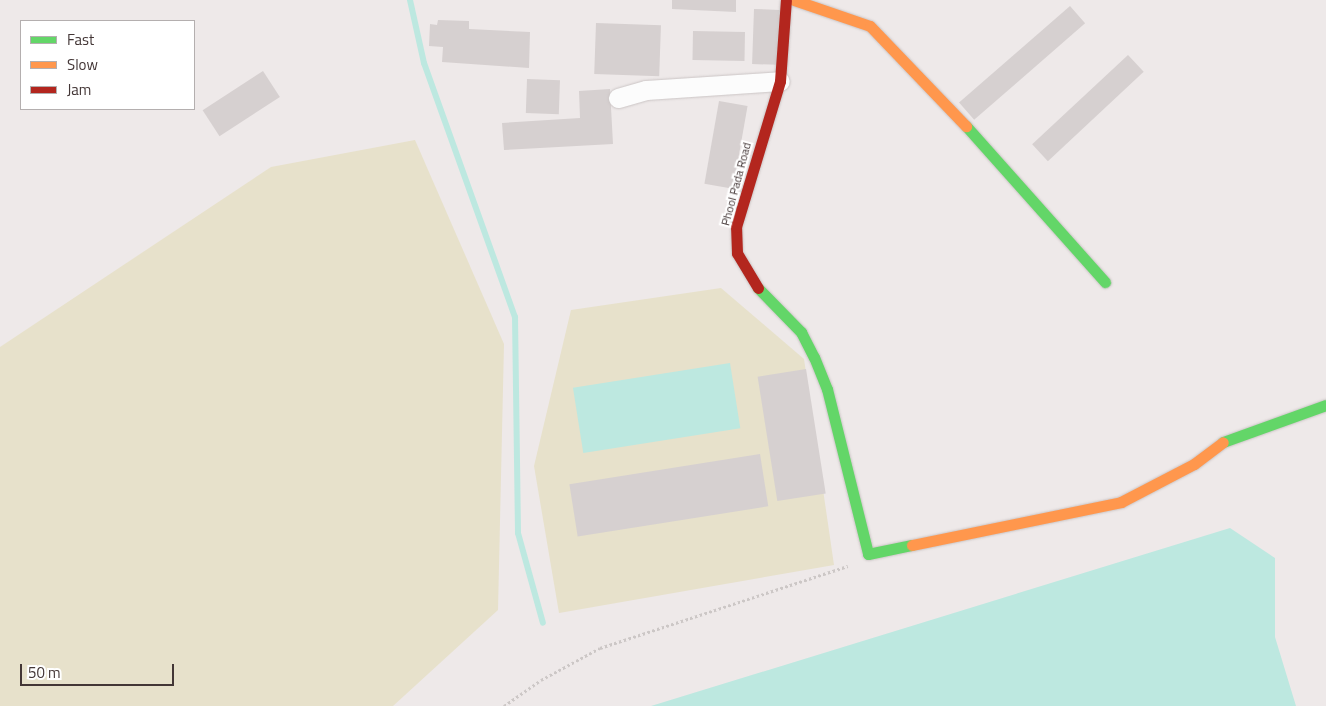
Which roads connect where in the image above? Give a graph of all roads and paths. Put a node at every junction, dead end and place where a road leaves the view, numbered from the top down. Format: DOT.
graph roads {
  1 [pos="786,0"];
  2 [pos="794,0"];
  3 [pos="780,80"];
  4 [pos="618,98"];
  5 [pos="1105,282"];
  6 [pos="1326,405"];
  7 [pos="868,554"];
  8 [pos="504,706"];
  1 -- 3 [label="street, Phool Pada Road"];
  2 -- 5 [label="street"];
  3 -- 4 [label="street"];
  3 -- 7 [label="street, Phool Pada Road"];
  6 -- 7 [label="street"];
  7 -- 8 [label="path"];
}
